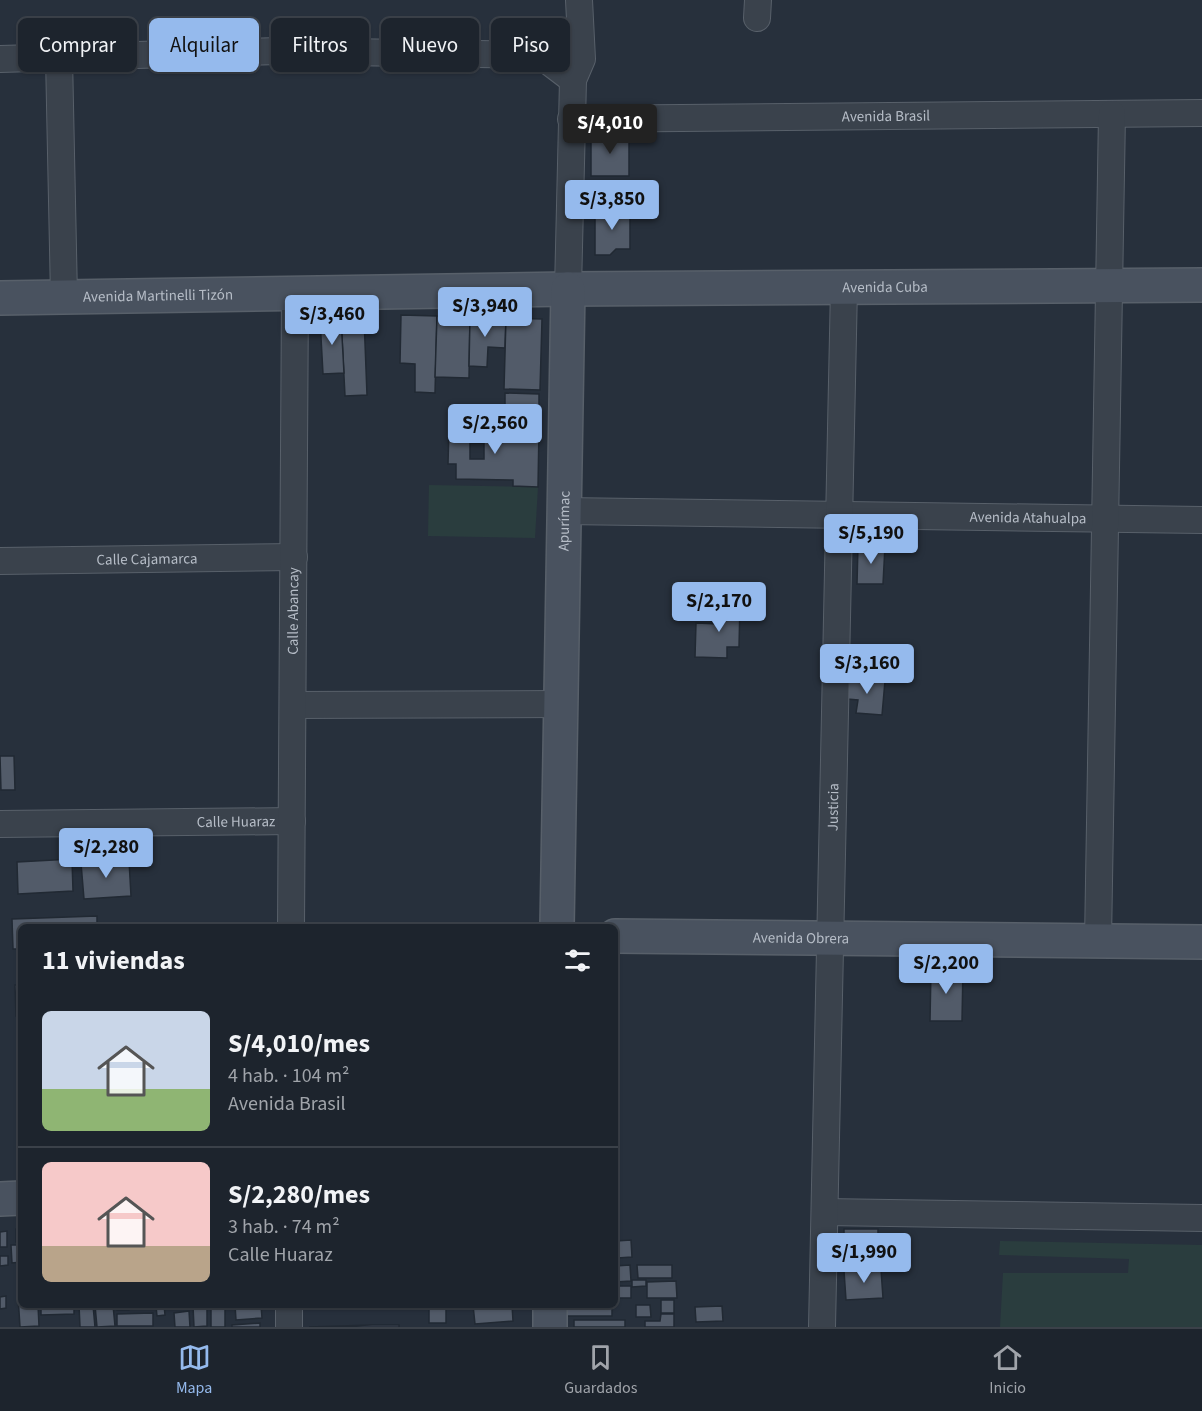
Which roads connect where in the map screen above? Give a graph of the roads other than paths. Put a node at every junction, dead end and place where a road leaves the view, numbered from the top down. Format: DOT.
graph roads {
  1 [pos="579,0"];
  2 [pos="137,55"];
  3 [pos="18,58"];
  4 [pos="0,59"];
  5 [pos="59,72"];
  6 [pos="573,80"];
  7 [pos="1202,113"];
  8 [pos="1112,114"];
  9 [pos="571,119"];
  10 [pos="1109,285"];
  11 [pos="1202,285"];
  12 [pos="844,287"];
  13 [pos="568,289"];
  14 [pos="295,293"];
  15 [pos="64,297"];
  16 [pos="0,298"];
  17 [pos="564,511"];
  18 [pos="840,515"];
  19 [pos="1105,519"];
  20 [pos="1202,520"];
  21 [pos="294,556"];
  22 [pos="0,561"];
  23 [pos="561,704"];
  24 [pos="293,705"];
  25 [pos="292,821"];
  26 [pos="0,824"];
  27 [pos="291,924"];
  28 [pos="557,924"];
  29 [pos="618,936"];
  30 [pos="831,938"];
  31 [pos="1098,941"];
  32 [pos="1202,942"];
  33 [pos="0,1198"];
  34 [pos="18,1198"];
  35 [pos="825,1212"];
  36 [pos="1202,1218"];
  37 [pos="289,1308"];
  38 [pos="550,1308"];
  39 [pos="289,1327"];
  40 [pos="550,1327"];
  41 [pos="822,1327"];
  1 -- 6 [label="street, Apurímac"];
  2 -- 6 [label="street"];
  3 -- 4 [label="street"];
  5 -- 15 [label="street"];
  6 -- 9 [label="street, Apurímac"];
  7 -- 8 [label="street, Avenida Brasil"];
  8 -- 9 [label="street, Avenida Brasil"];
  8 -- 10 [label="street"];
  9 -- 13 [label="street, Apurímac"];
  10 -- 11 [label="street, Avenida Cuba"];
  10 -- 12 [label="street, Avenida Cuba"];
  10 -- 19 [label="street"];
  12 -- 13 [label="street, Avenida Cuba"];
  12 -- 18 [label="street, Justicia"];
  13 -- 14 [label="street, Avenida Martinelli Tizón"];
  13 -- 17 [label="street, Apurímac"];
  14 -- 15 [label="street, Avenida Martinelli Tizón"];
  14 -- 21 [label="street, Calle Abancay"];
  15 -- 16 [label="street, Avenida Martinelli Tizón"];
  17 -- 18 [label="street, Avenida Atahualpa"];
  17 -- 23 [label="street, Apurímac"];
  18 -- 19 [label="street, Avenida Atahualpa"];
  18 -- 30 [label="street, Justicia"];
  19 -- 20 [label="street, Avenida Atahualpa"];
  19 -- 31 [label="street"];
  21 -- 22 [label="street, Calle Cajamarca"];
  21 -- 24 [label="street, Calle Abancay"];
  23 -- 24 [label="street"];
  23 -- 28 [label="street, Apurímac"];
  24 -- 25 [label="street, Calle Abancay"];
  25 -- 26 [label="street, Calle Huaraz"];
  25 -- 27 [label="street, Calle Abancay"];
  29 -- 30 [label="street, Avenida Obrera"];
  30 -- 31 [label="street, Avenida Obrera"];
  30 -- 35 [label="street, Justicia"];
  31 -- 32 [label="street, Avenida Obrera"];
  33 -- 34 [label="street"];
  35 -- 36 [label="street"];
  35 -- 41 [label="street, Justicia"];
  37 -- 39 [label="street"];
  38 -- 40 [label="street"];
}
